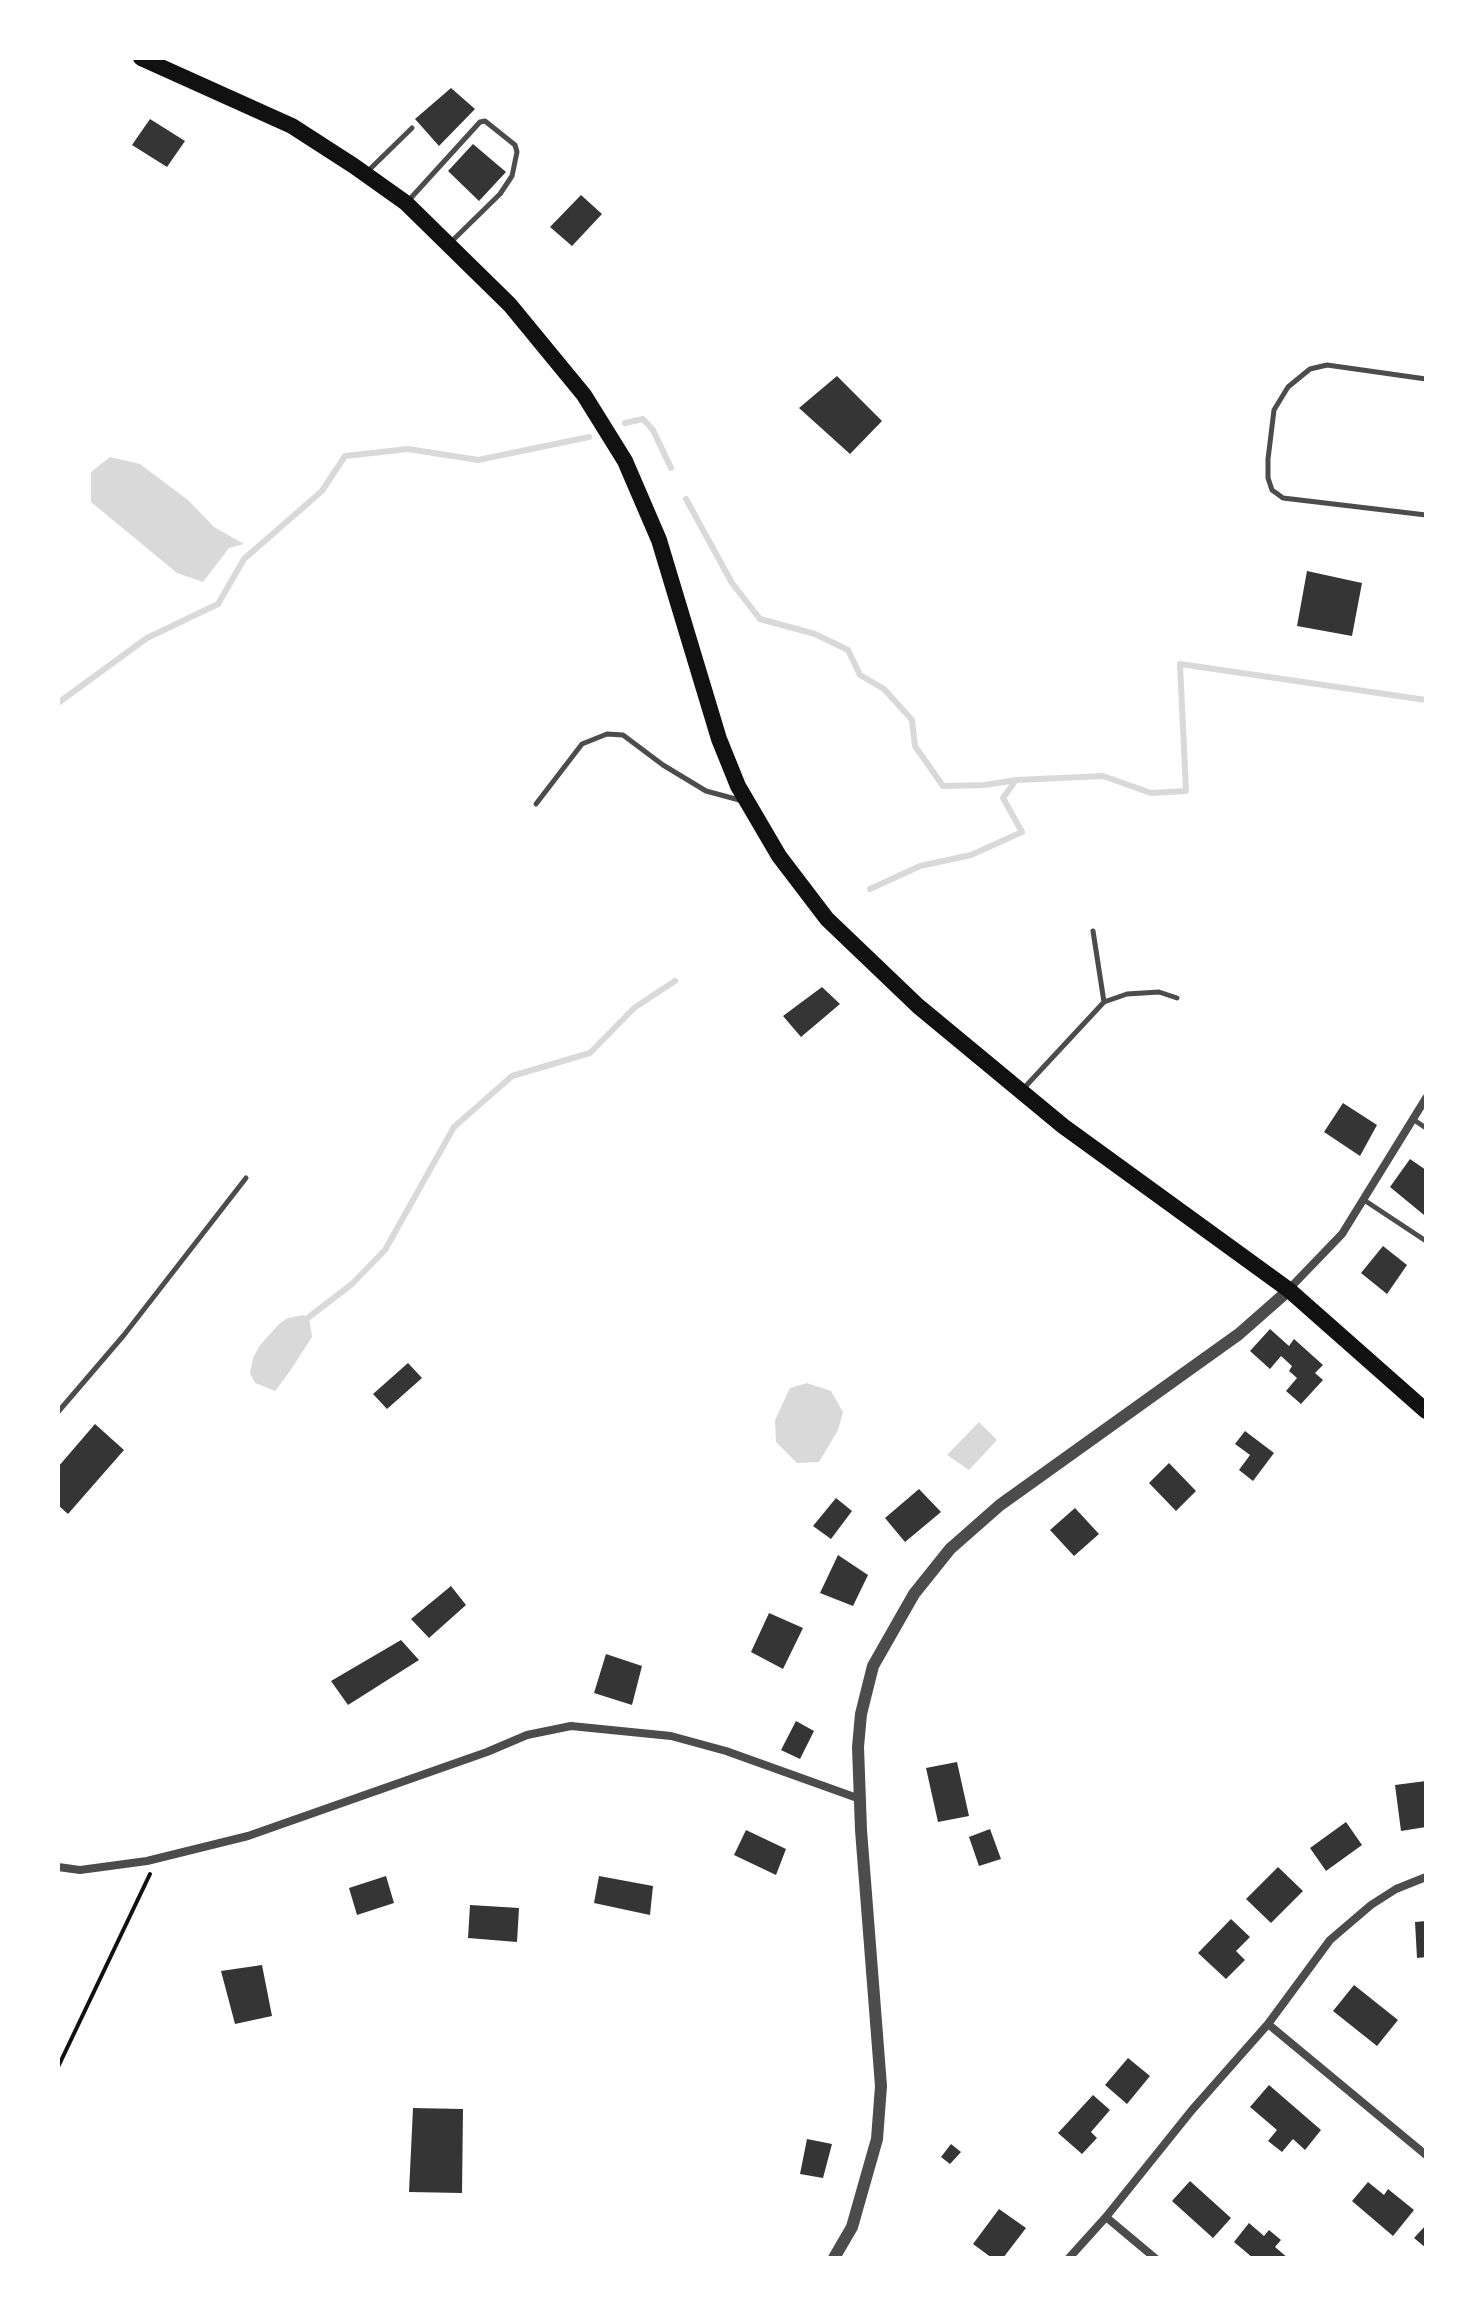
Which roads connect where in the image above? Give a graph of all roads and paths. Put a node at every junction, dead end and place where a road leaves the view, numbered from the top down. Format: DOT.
graph roads {
  1 [pos="141,58"];
  2 [pos="412,128"];
  3 [pos="365,174"];
  4 [pos="406,203"];
  5 [pos="448,245"];
  6 [pos="1426,379"];
  7 [pos="1426,515"];
  8 [pos="748,802"];
  9 [pos="536,804"];
  10 [pos="1093,931"];
  11 [pos="1177,998"];
  12 [pos="1104,1002"];
  13 [pos="1021,1092"];
  14 [pos="1426,1098"];
  15 [pos="1413,1119"];
  16 [pos="1426,1128"];
  17 [pos="246,1178"];
  18 [pos="1363,1200"];
  19 [pos="1426,1241"];
  20 [pos="1289,1290"];
  21 [pos="1426,1411"];
  22 [pos="58,1412"];
  23 [pos="860,1799"];
  24 [pos="158,1859"];
  25 [pos="58,1867"];
  26 [pos="1426,1877"];
  27 [pos="1268,2024"];
  28 [pos="58,2067"];
  29 [pos="1426,2155"];
  30 [pos="1106,2217"];
  31 [pos="834,2258"];
  32 [pos="1069,2258"];
  33 [pos="1155,2258"];
  1 -- 3 [label="main road"];
  2 -- 3 [label="lane"];
  3 -- 4 [label="main road"];
  4 -- 5 [label="main road"];
  4 -- 5 [label="lane"];
  5 -- 8 [label="main road"];
  6 -- 7 [label="lane"];
  8 -- 9 [label="lane"];
  8 -- 13 [label="main road"];
  10 -- 12 [label="lane"];
  11 -- 12 [label="lane"];
  12 -- 13 [label="lane"];
  13 -- 20 [label="main road"];
  14 -- 15 [label="street"];
  15 -- 16 [label="lane"];
  15 -- 18 [label="street"];
  17 -- 22 [label="lane"];
  18 -- 19 [label="lane"];
  18 -- 20 [label="street"];
  20 -- 21 [label="main road"];
  20 -- 23 [label="street"];
  23 -- 24 [label="street"];
  23 -- 31 [label="street"];
  24 -- 25 [label="street"];
  24 -- 28 [label="path"];
  26 -- 27 [label="street"];
  27 -- 29 [label="street"];
  27 -- 30 [label="street"];
  30 -- 32 [label="street"];
  30 -- 33 [label="street"];
}
